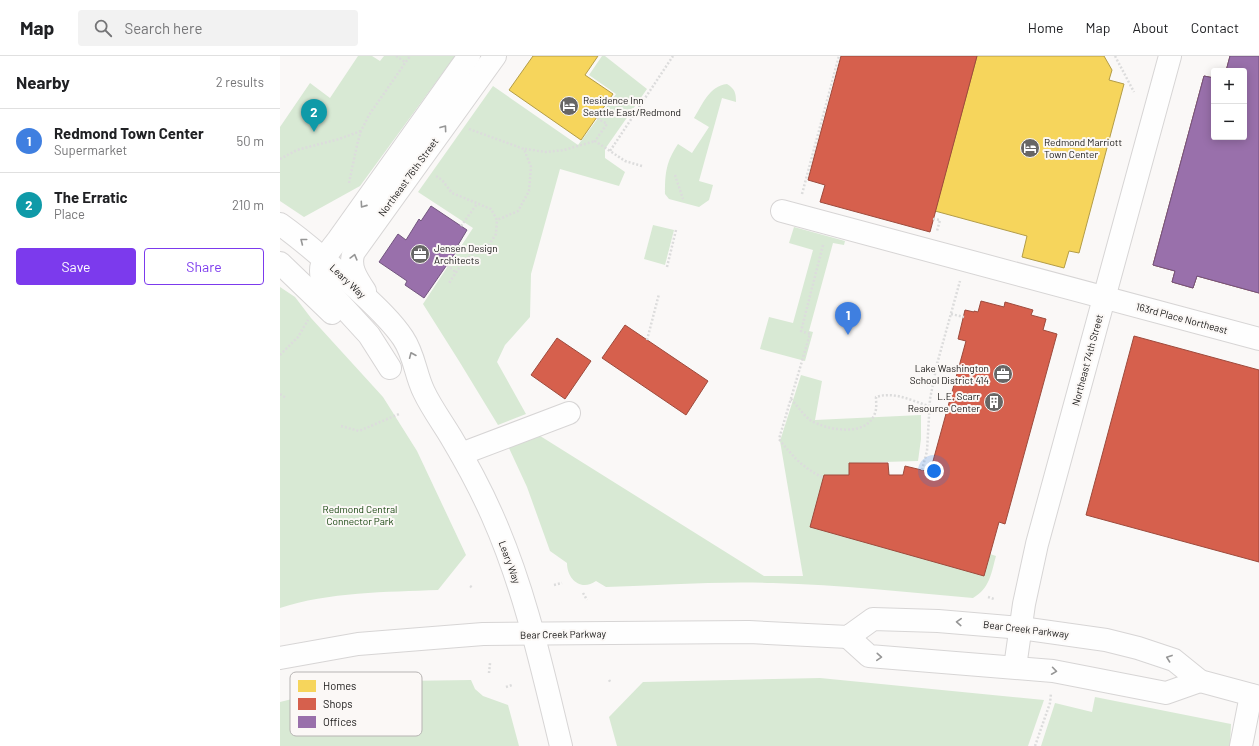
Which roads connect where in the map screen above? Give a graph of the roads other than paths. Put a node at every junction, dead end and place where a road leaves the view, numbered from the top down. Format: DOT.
graph roads {
  1 [pos="469,56"];
  2 [pos="495,56"];
  3 [pos="1170,56"];
  4 [pos="782,211"];
  5 [pos="280,224"];
  6 [pos="324,259"];
  7 [pos="280,264"];
  8 [pos="1104,297"];
  9 [pos="372,304"];
  10 [pos="1259,339"];
  11 [pos="390,368"];
  12 [pos="424,392"];
  13 [pos="568,412"];
  14 [pos="461,454"];
  15 [pos="1021,628"];
  16 [pos="533,635"];
  17 [pos="848,637"];
  18 [pos="280,658"];
  19 [pos="1015,667"];
  20 [pos="1200,681"];
  21 [pos="1255,696"];
  22 [pos="561,746"];
  23 [pos="1241,746"];
  1 -- 6 [label="street, Northeast 76th Street, one-way"];
  9 -- 2 [label="street, Northeast 76th Street, one-way"];
  3 -- 8 [label="street, Northeast 74th Street"];
  4 -- 8 [label="street, 163rd Place Northeast"];
  6 -- 5 [label="street, Leary Way, one-way"];
  6 -- 9 [label="street, Leary Way"];
  6 -- 11 [label="street"];
  7 -- 11 [label="street, Leary Way"];
  8 -- 10 [label="street, 163rd Place Northeast"];
  8 -- 15 [label="street, Northeast 74th Street"];
  12 -- 9 [label="street, Leary Way, one-way"];
  11 -- 12 [label="street, Leary Way"];
  12 -- 14 [label="street, Leary Way"];
  13 -- 14 [label="street"];
  14 -- 16 [label="street, Leary Way"];
  15 -- 17 [label="street, Bear Creek Parkway, one-way"];
  15 -- 19 [label="street, Northeast 74th Street"];
  20 -- 15 [label="street, Bear Creek Parkway, one-way"];
  16 -- 17 [label="street, Bear Creek Parkway"];
  16 -- 18 [label="street, Bear Creek Parkway"];
  16 -- 22 [label="street, Leary Way"];
  17 -- 19 [label="street, one-way"];
  19 -- 20 [label="street, one-way"];
  20 -- 21 [label="street, Bear Creek Parkway"];
  21 -- 23 [label="street"];
}
